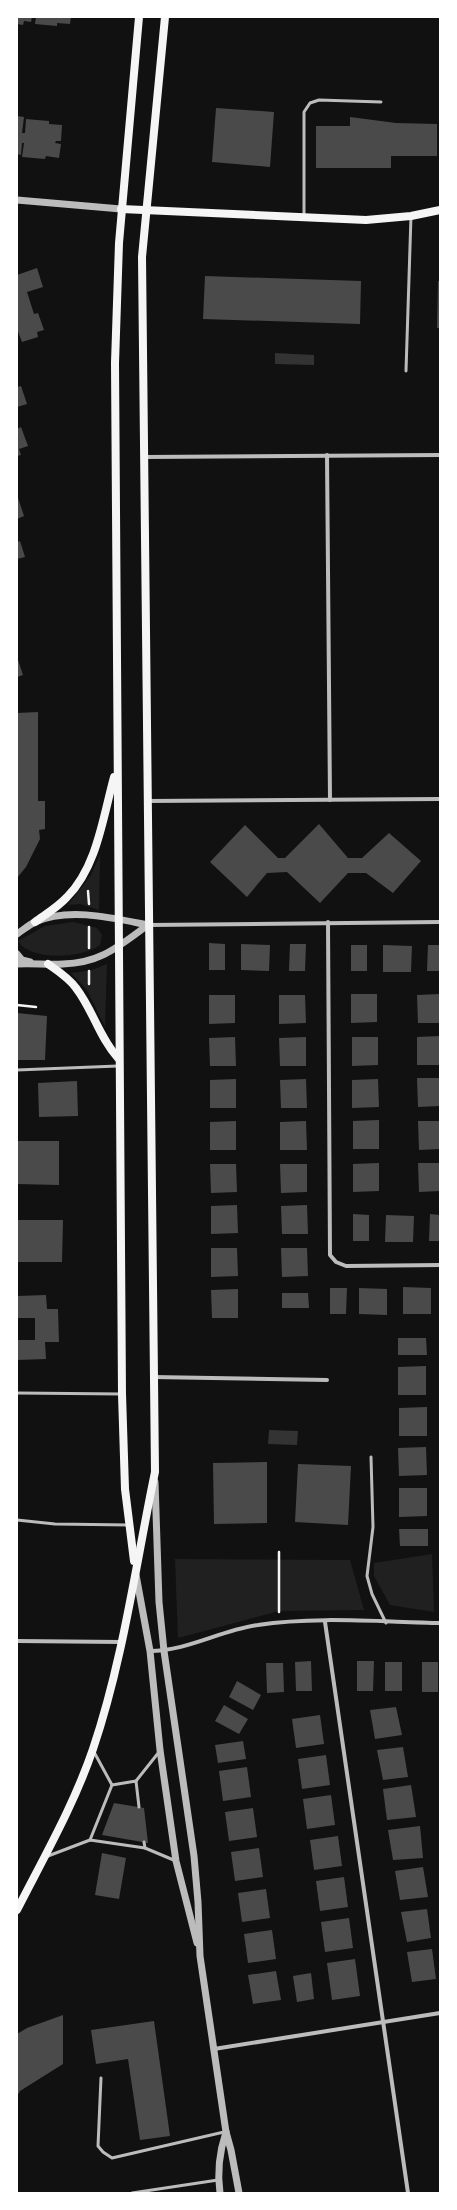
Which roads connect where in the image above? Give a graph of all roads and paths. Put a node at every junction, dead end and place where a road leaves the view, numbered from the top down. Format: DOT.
graph roads {
  1 [pos="139,17"];
  2 [pos="165,17"];
  3 [pos="381,102"];
  4 [pos="17,200"];
  5 [pos="121,209"];
  6 [pos="440,210"];
  7 [pos="145,211"];
  8 [pos="411,216"];
  9 [pos="304,217"];
  10 [pos="406,371"];
  11 [pos="327,455"];
  12 [pos="440,455"];
  13 [pos="145,457"];
  14 [pos="116,766"];
  15 [pos="440,799"];
  16 [pos="330,800"];
  17 [pos="147,801"];
  18 [pos="83,876"];
  19 [pos="89,915"];
  20 [pos="118,919"];
  21 [pos="35,922"];
  22 [pos="328,922"];
  23 [pos="440,922"];
  24 [pos="148,925"];
  25 [pos="17,934"];
  26 [pos="118,947"];
  27 [pos="17,954"];
  28 [pos="89,962"];
  29 [pos="32,963"];
  30 [pos="17,964"];
  31 [pos="48,964"];
  32 [pos="82,997"];
  33 [pos="17,1005"];
  34 [pos="36,1007"];
  35 [pos="118,1062"];
  36 [pos="17,1070"];
  37 [pos="440,1265"];
  38 [pos="153,1377"];
  39 [pos="327,1380"];
  40 [pos="17,1393"];
  41 [pos="122,1394"];
  42 [pos="371,1457"];
  43 [pos="155,1472"];
  44 [pos="17,1520"];
  45 [pos="129,1524"];
  46 [pos="279,1552"];
  47 [pos="135,1568"];
  48 [pos="279,1622"];
  49 [pos="325,1622"];
  50 [pos="386,1622"];
  51 [pos="440,1623"];
  52 [pos="17,1640"];
  53 [pos="121,1642"];
  54 [pos="150,1651"];
  55 [pos="164,1651"];
  56 [pos="93,1750"];
  57 [pos="160,1750"];
  58 [pos="136,1781"];
  59 [pos="112,1786"];
  60 [pos="140,1807"];
  61 [pos="90,1840"];
  62 [pos="144,1842"];
  63 [pos="145,1848"];
  64 [pos="44,1857"];
  65 [pos="176,1861"];
  66 [pos="17,1910"];
  67 [pos="200,1956"];
  68 [pos="440,2013"];
  69 [pos="384,2022"];
  70 [pos="214,2049"];
  71 [pos="101,2078"];
  72 [pos="226,2132"];
  73 [pos="218,2180"];
  74 [pos="132,2193"];
  75 [pos="220,2193"];
  76 [pos="239,2193"];
  77 [pos="408,2193"];
  1 -- 5 [label="main road"];
  2 -- 7 [label="main road"];
  3 -- 9 [label="lane"];
  4 -- 5 [label="street"];
  5 -- 7 [label="main road"];
  5 -- 14 [label="main road"];
  6 -- 8 [label="main road"];
  7 -- 9 [label="main road"];
  7 -- 13 [label="main road"];
  8 -- 9 [label="main road"];
  8 -- 10 [label="lane"];
  11 -- 12 [label="street"];
  11 -- 13 [label="street"];
  11 -- 16 [label="street"];
  13 -- 17 [label="main road"];
  14 -- 18 [label="main road"];
  14 -- 20 [label="main road"];
  15 -- 16 [label="street"];
  16 -- 17 [label="street"];
  17 -- 24 [label="main road"];
  18 -- 19 [label="path"];
  18 -- 21 [label="main road"];
  19 -- 20 [label="street"];
  19 -- 21 [label="street"];
  19 -- 28 [label="path"];
  20 -- 24 [label="street"];
  20 -- 26 [label="main road"];
  21 -- 25 [label="street"];
  22 -- 23 [label="street"];
  22 -- 24 [label="street"];
  22 -- 37 [label="street"];
  24 -- 26 [label="street"];
  24 -- 38 [label="main road"];
  26 -- 28 [label="street"];
  26 -- 35 [label="main road"];
  27 -- 29 [label="street"];
  28 -- 31 [label="street"];
  28 -- 32 [label="path"];
  29 -- 30 [label="street"];
  29 -- 31 [label="street"];
  31 -- 32 [label="main road"];
  32 -- 35 [label="main road"];
  33 -- 34 [label="path"];
  35 -- 36 [label="lane"];
  35 -- 41 [label="main road"];
  38 -- 39 [label="street"];
  38 -- 43 [label="main road"];
  40 -- 41 [label="lane"];
  41 -- 45 [label="main road"];
  42 -- 50 [label="lane"];
  43 -- 47 [label="main road"];
  43 -- 55 [label="street"];
  44 -- 45 [label="lane"];
  45 -- 47 [label="main road"];
  46 -- 48 [label="path"];
  47 -- 53 [label="main road"];
  47 -- 54 [label="street"];
  48 -- 49 [label="street"];
  48 -- 55 [label="street"];
  49 -- 50 [label="street"];
  49 -- 69 [label="street"];
  50 -- 51 [label="street"];
  52 -- 53 [label="street"];
  53 -- 56 [label="main road"];
  54 -- 55 [label="street"];
  54 -- 57 [label="street"];
  55 -- 67 [label="street"];
  56 -- 59 [label="lane"];
  56 -- 64 [label="main road"];
  57 -- 58 [label="lane"];
  57 -- 65 [label="street"];
  58 -- 59 [label="lane"];
  58 -- 60 [label="lane"];
  59 -- 61 [label="lane"];
  61 -- 63 [label="lane"];
  61 -- 64 [label="lane"];
  62 -- 63 [label="lane"];
  63 -- 65 [label="lane"];
  64 -- 66 [label="main road"];
  65 -- 67 [label="street"];
  67 -- 70 [label="street"];
  68 -- 69 [label="street"];
  69 -- 70 [label="street"];
  69 -- 77 [label="street"];
  70 -- 72 [label="street"];
  71 -- 72 [label="lane"];
  72 -- 73 [label="street"];
  72 -- 76 [label="street"];
  73 -- 74 [label="lane"];
  73 -- 75 [label="street"];
}
